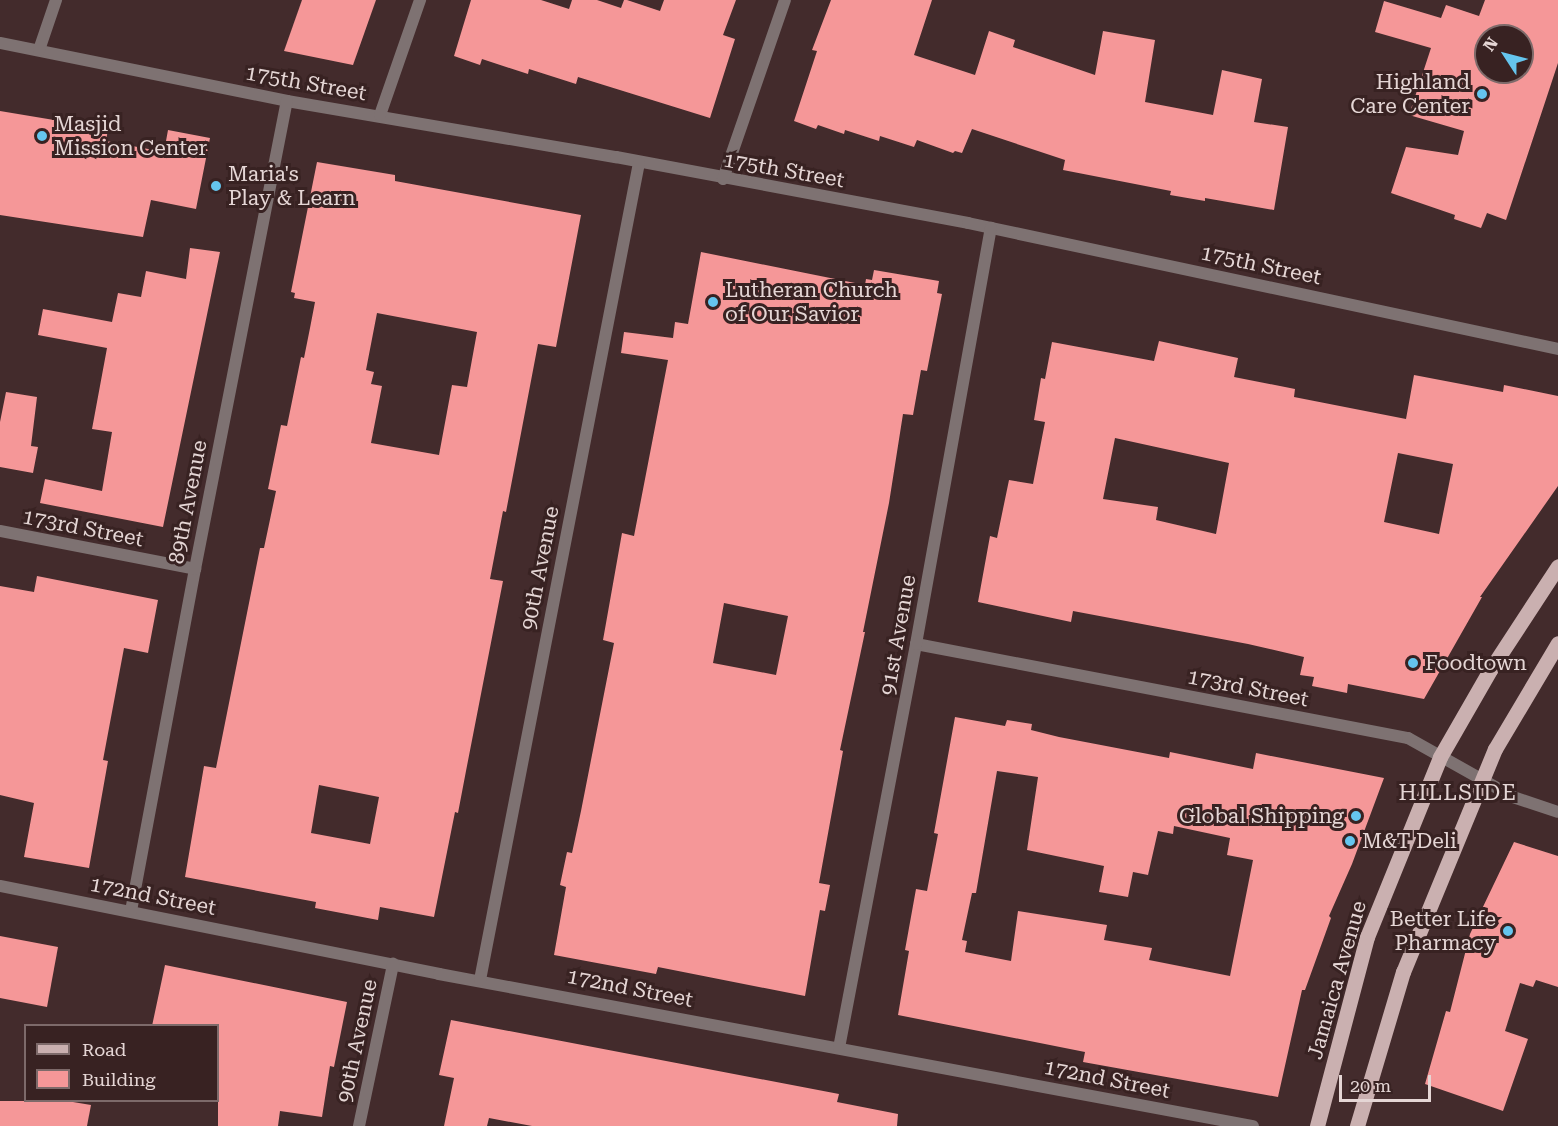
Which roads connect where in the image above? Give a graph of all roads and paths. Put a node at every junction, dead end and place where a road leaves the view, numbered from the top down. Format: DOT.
graph roads {
  1 [pos="56,0"];
  2 [pos="420,0"];
  3 [pos="785,0"];
  4 [pos="0,43"];
  5 [pos="39,50"];
  6 [pos="287,101"];
  7 [pos="380,116"];
  8 [pos="639,163"];
  9 [pos="723,179"];
  10 [pos="991,228"];
  11 [pos="1558,349"];
  12 [pos="0,531"];
  13 [pos="1558,566"];
  14 [pos="195,569"];
  15 [pos="1558,643"];
  16 [pos="916,644"];
  17 [pos="1440,757"];
  18 [pos="1483,780"];
  19 [pos="1558,812"];
  20 [pos="0,886"];
  21 [pos="131,911"];
  22 [pos="393,964"];
  23 [pos="480,980"];
  24 [pos="839,1048"];
  25 [pos="359,1126"];
  26 [pos="1253,1126"];
  27 [pos="1317,1126"];
  28 [pos="1358,1126"];
  1 -- 5 [label="street"];
  2 -- 7 [label="street"];
  3 -- 9 [label="street"];
  4 -- 5 [label="street, 175th Street"];
  5 -- 6 [label="street, 175th Street"];
  6 -- 7 [label="street, 175th Street"];
  6 -- 14 [label="street, 89th Avenue"];
  7 -- 8 [label="street, 175th Street"];
  8 -- 9 [label="street, 175th Street"];
  8 -- 23 [label="street, 90th Avenue"];
  9 -- 10 [label="street, 175th Street"];
  10 -- 11 [label="street, 175th Street"];
  10 -- 16 [label="street, 91st Avenue"];
  12 -- 14 [label="street, 173rd Street"];
  13 -- 17 [label="main road, Jamaica Avenue"];
  14 -- 21 [label="street, 89th Avenue"];
  15 -- 18 [label="main road"];
  16 -- 17 [label="street, 173rd Street"];
  16 -- 24 [label="street, 91st Avenue"];
  17 -- 18 [label="street, 173rd Street"];
  17 -- 27 [label="main road, Jamaica Avenue"];
  18 -- 19 [label="street, 173rd Street"];
  18 -- 28 [label="main road"];
  20 -- 21 [label="street, 172nd Street"];
  21 -- 22 [label="street, 172nd Street"];
  22 -- 23 [label="street, 172nd Street"];
  22 -- 25 [label="street, 90th Avenue"];
  23 -- 24 [label="street, 172nd Street"];
  24 -- 26 [label="street, 172nd Street"];
}
